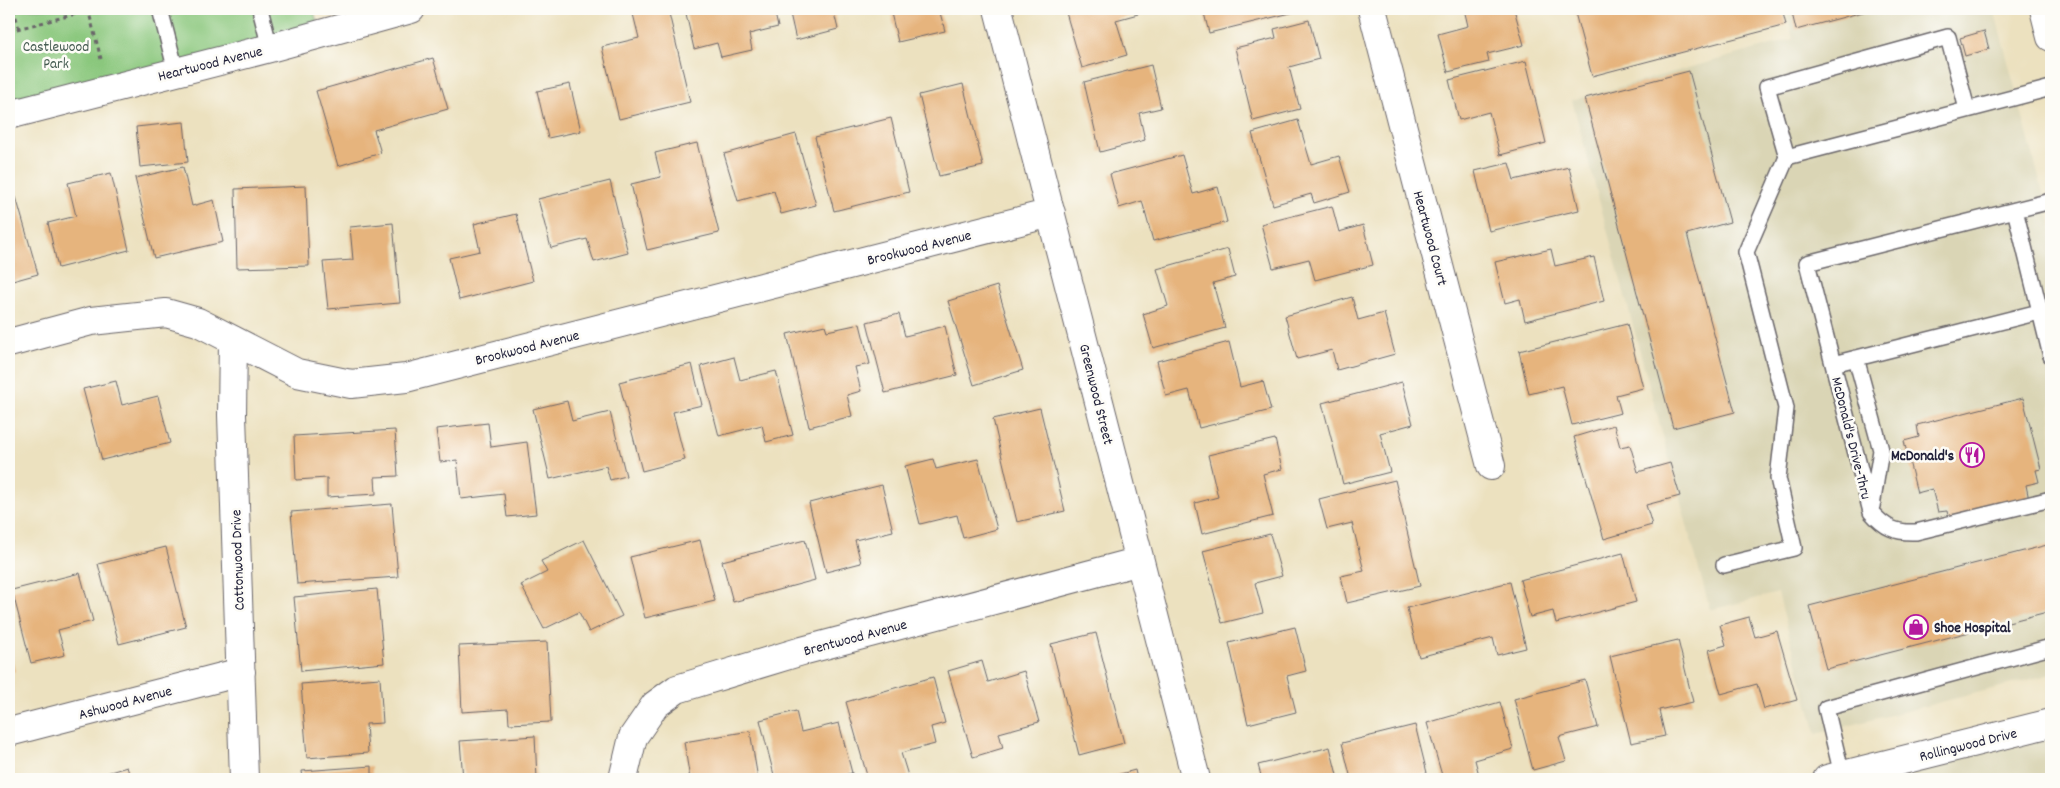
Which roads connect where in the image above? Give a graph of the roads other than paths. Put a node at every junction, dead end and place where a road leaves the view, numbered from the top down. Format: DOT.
graph roads {
  1 [pos="160,9"];
  2 [pos="260,9"];
  3 [pos="411,9"];
  4 [pos="998,9"];
  5 [pos="1372,9"];
  6 [pos="2044,9"];
  7 [pos="2051,37"];
  8 [pos="270,48"];
  9 [pos="176,71"];
  10 [pos="2051,88"];
  11 [pos="1967,109"];
  12 [pos="9,115"];
  13 [pos="1787,157"];
  14 [pos="2051,201"];
  15 [pos="2015,210"];
  16 [pos="1051,213"];
  17 [pos="2046,310"];
  18 [pos="233,340"];
  19 [pos="9,343"];
  20 [pos="2051,356"];
  21 [pos="1856,358"];
  22 [pos="1833,364"];
  23 [pos="1491,466"];
  24 [pos="2051,499"];
  25 [pos="1871,512"];
  26 [pos="1140,561"];
  27 [pos="1724,564"];
  28 [pos="2051,647"];
  29 [pos="240,672"];
  30 [pos="2051,723"];
  31 [pos="9,732"];
  32 [pos="1838,778"];
  33 [pos="244,779"];
  34 [pos="623,779"];
  35 [pos="1196,779"];
  1 -- 9 [label="lane"];
  2 -- 8 [label="lane"];
  3 -- 8 [label="street, Heartwood Avenue"];
  4 -- 16 [label="street, Greenwood Street"];
  5 -- 23 [label="street, Heartwood Court"];
  6 -- 7 [label="street"];
  8 -- 9 [label="street, Heartwood Avenue"];
  9 -- 12 [label="street, Heartwood Avenue"];
  10 -- 11 [label="lane"];
  11 -- 13 [label="lane"];
  11 -- 13 [label="lane"];
  13 -- 27 [label="lane"];
  14 -- 15 [label="lane"];
  15 -- 17 [label="lane"];
  15 -- 22 [label="lane, McDonald's Drive-Thru"];
  16 -- 18 [label="street, Brookwood Avenue"];
  16 -- 26 [label="street, Greenwood Street"];
  17 -- 20 [label="lane"];
  17 -- 21 [label="lane"];
  18 -- 19 [label="street, Brookwood Avenue"];
  18 -- 29 [label="street, Cottonwood Drive"];
  21 -- 22 [label="lane"];
  21 -- 25 [label="lane, McDonald's Drive-Thru"];
  22 -- 25 [label="lane, McDonald's Drive-Thru"];
  24 -- 25 [label="lane, McDonald's Drive-Thru"];
  26 -- 34 [label="street, Brentwood Avenue"];
  26 -- 35 [label="street, Greenwood Street"];
  28 -- 32 [label="lane"];
  29 -- 31 [label="street, Ashwood Avenue"];
  29 -- 33 [label="street, Cottonwood Drive"];
  30 -- 32 [label="street, Rollingwood Drive"];
}
